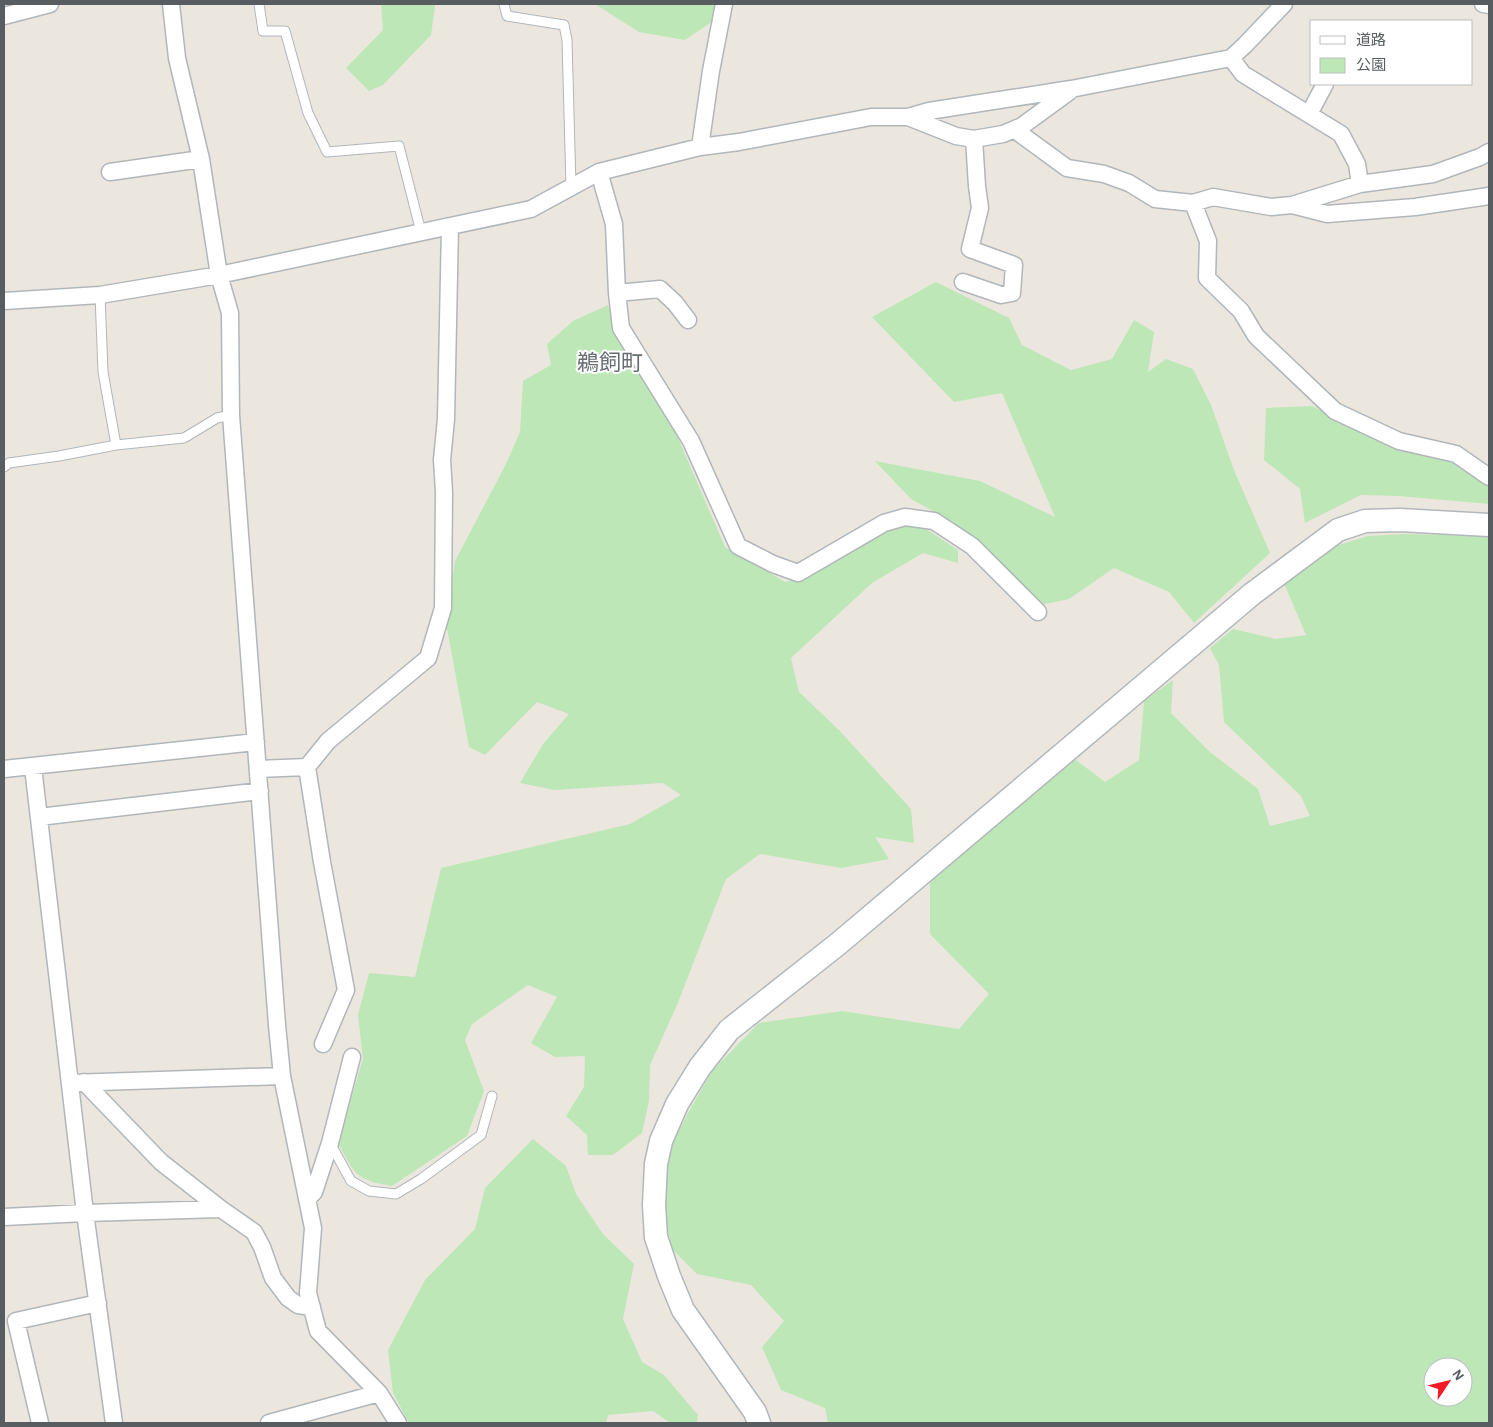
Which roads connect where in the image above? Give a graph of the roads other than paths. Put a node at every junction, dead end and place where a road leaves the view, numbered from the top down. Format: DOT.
graph roads {
  1 [pos="50,4"];
  2 [pos="171,4"];
  3 [pos="259,4"];
  4 [pos="504,4"];
  5 [pos="724,4"];
  6 [pos="1284,4"];
  7 [pos="1483,4"];
  8 [pos="1489,5"];
  9 [pos="4,16"];
  10 [pos="1231,58"];
  11 [pos="1324,85"];
  12 [pos="1072,89"];
  13 [pos="1309,114"];
  14 [pos="908,117"];
  15 [pos="1014,130"];
  16 [pos="974,139"];
  17 [pos="700,147"];
  18 [pos="1489,152"];
  19 [pos="201,158"];
  20 [pos="110,172"];
  21 [pos="599,172"];
  22 [pos="1360,184"];
  23 [pos="571,187"];
  24 [pos="1489,196"];
  25 [pos="1193,203"];
  26 [pos="1292,205"];
  27 [pos="450,226"];
  28 [pos="421,232"];
  29 [pos="218,275"];
  30 [pos="963,282"];
  31 [pos="616,293"];
  32 [pos="100,294"];
  33 [pos="4,301"];
  34 [pos="688,320"];
  35 [pos="231,415"];
  36 [pos="116,446"];
  37 [pos="4,467"];
  38 [pos="1489,477"];
  39 [pos="1488,526"];
  40 [pos="1038,612"];
  41 [pos="256,742"];
  42 [pos="33,767"];
  43 [pos="307,767"];
  44 [pos="4,769"];
  45 [pos="258,769"];
  46 [pos="260,791"];
  47 [pos="39,817"];
  48 [pos="323,1044"];
  49 [pos="352,1057"];
  50 [pos="282,1076"];
  51 [pos="77,1082"];
  52 [pos="492,1096"];
  53 [pos="330,1143"];
  54 [pos="307,1199"];
  55 [pos="221,1209"];
  56 [pos="85,1213"];
  57 [pos="4,1217"];
  58 [pos="98,1304"];
  59 [pos="312,1306"];
  60 [pos="379,1393"];
  61 [pos="40,1423"];
  62 [pos="114,1423"];
  63 [pos="269,1423"];
  64 [pos="398,1423"];
  65 [pos="759,1423"];
  1 -- 9 [label="street"];
  2 -- 19 [label="street"];
  3 -- 28 [label="lane"];
  4 -- 23 [label="lane"];
  5 -- 17 [label="street"];
  6 -- 10 [label="street"];
  7 -- 8 [label="street"];
  10 -- 12 [label="street"];
  10 -- 13 [label="street"];
  11 -- 13 [label="street"];
  12 -- 14 [label="street"];
  12 -- 15 [label="street"];
  13 -- 22 [label="street"];
  14 -- 16 [label="street"];
  14 -- 17 [label="street"];
  15 -- 16 [label="street"];
  15 -- 25 [label="street"];
  16 -- 30 [label="street"];
  17 -- 21 [label="street"];
  18 -- 22 [label="street"];
  19 -- 20 [label="street"];
  19 -- 29 [label="street"];
  21 -- 23 [label="street"];
  21 -- 31 [label="street"];
  22 -- 26 [label="street"];
  23 -- 27 [label="street"];
  24 -- 26 [label="street"];
  25 -- 26 [label="street"];
  25 -- 38 [label="street"];
  27 -- 28 [label="street"];
  27 -- 43 [label="street"];
  28 -- 29 [label="street"];
  29 -- 32 [label="street"];
  29 -- 35 [label="street"];
  31 -- 34 [label="street"];
  31 -- 40 [label="street"];
  32 -- 33 [label="street"];
  32 -- 36 [label="lane"];
  35 -- 36 [label="lane"];
  35 -- 41 [label="street"];
  36 -- 37 [label="lane"];
  39 -- 65 [label="street"];
  41 -- 42 [label="street"];
  41 -- 45 [label="street"];
  42 -- 44 [label="street"];
  42 -- 47 [label="street"];
  43 -- 45 [label="street"];
  43 -- 48 [label="street"];
  45 -- 46 [label="street"];
  46 -- 47 [label="street"];
  46 -- 50 [label="street"];
  47 -- 51 [label="street"];
  49 -- 53 [label="street"];
  50 -- 51 [label="street"];
  50 -- 54 [label="street"];
  51 -- 55 [label="street"];
  51 -- 56 [label="street"];
  52 -- 53 [label="lane"];
  53 -- 54 [label="street"];
  54 -- 59 [label="street"];
  55 -- 56 [label="street"];
  55 -- 59 [label="street"];
  56 -- 57 [label="street"];
  56 -- 58 [label="street"];
  58 -- 61 [label="street"];
  58 -- 62 [label="street"];
  59 -- 60 [label="street"];
  60 -- 63 [label="street"];
  60 -- 64 [label="street"];
}
